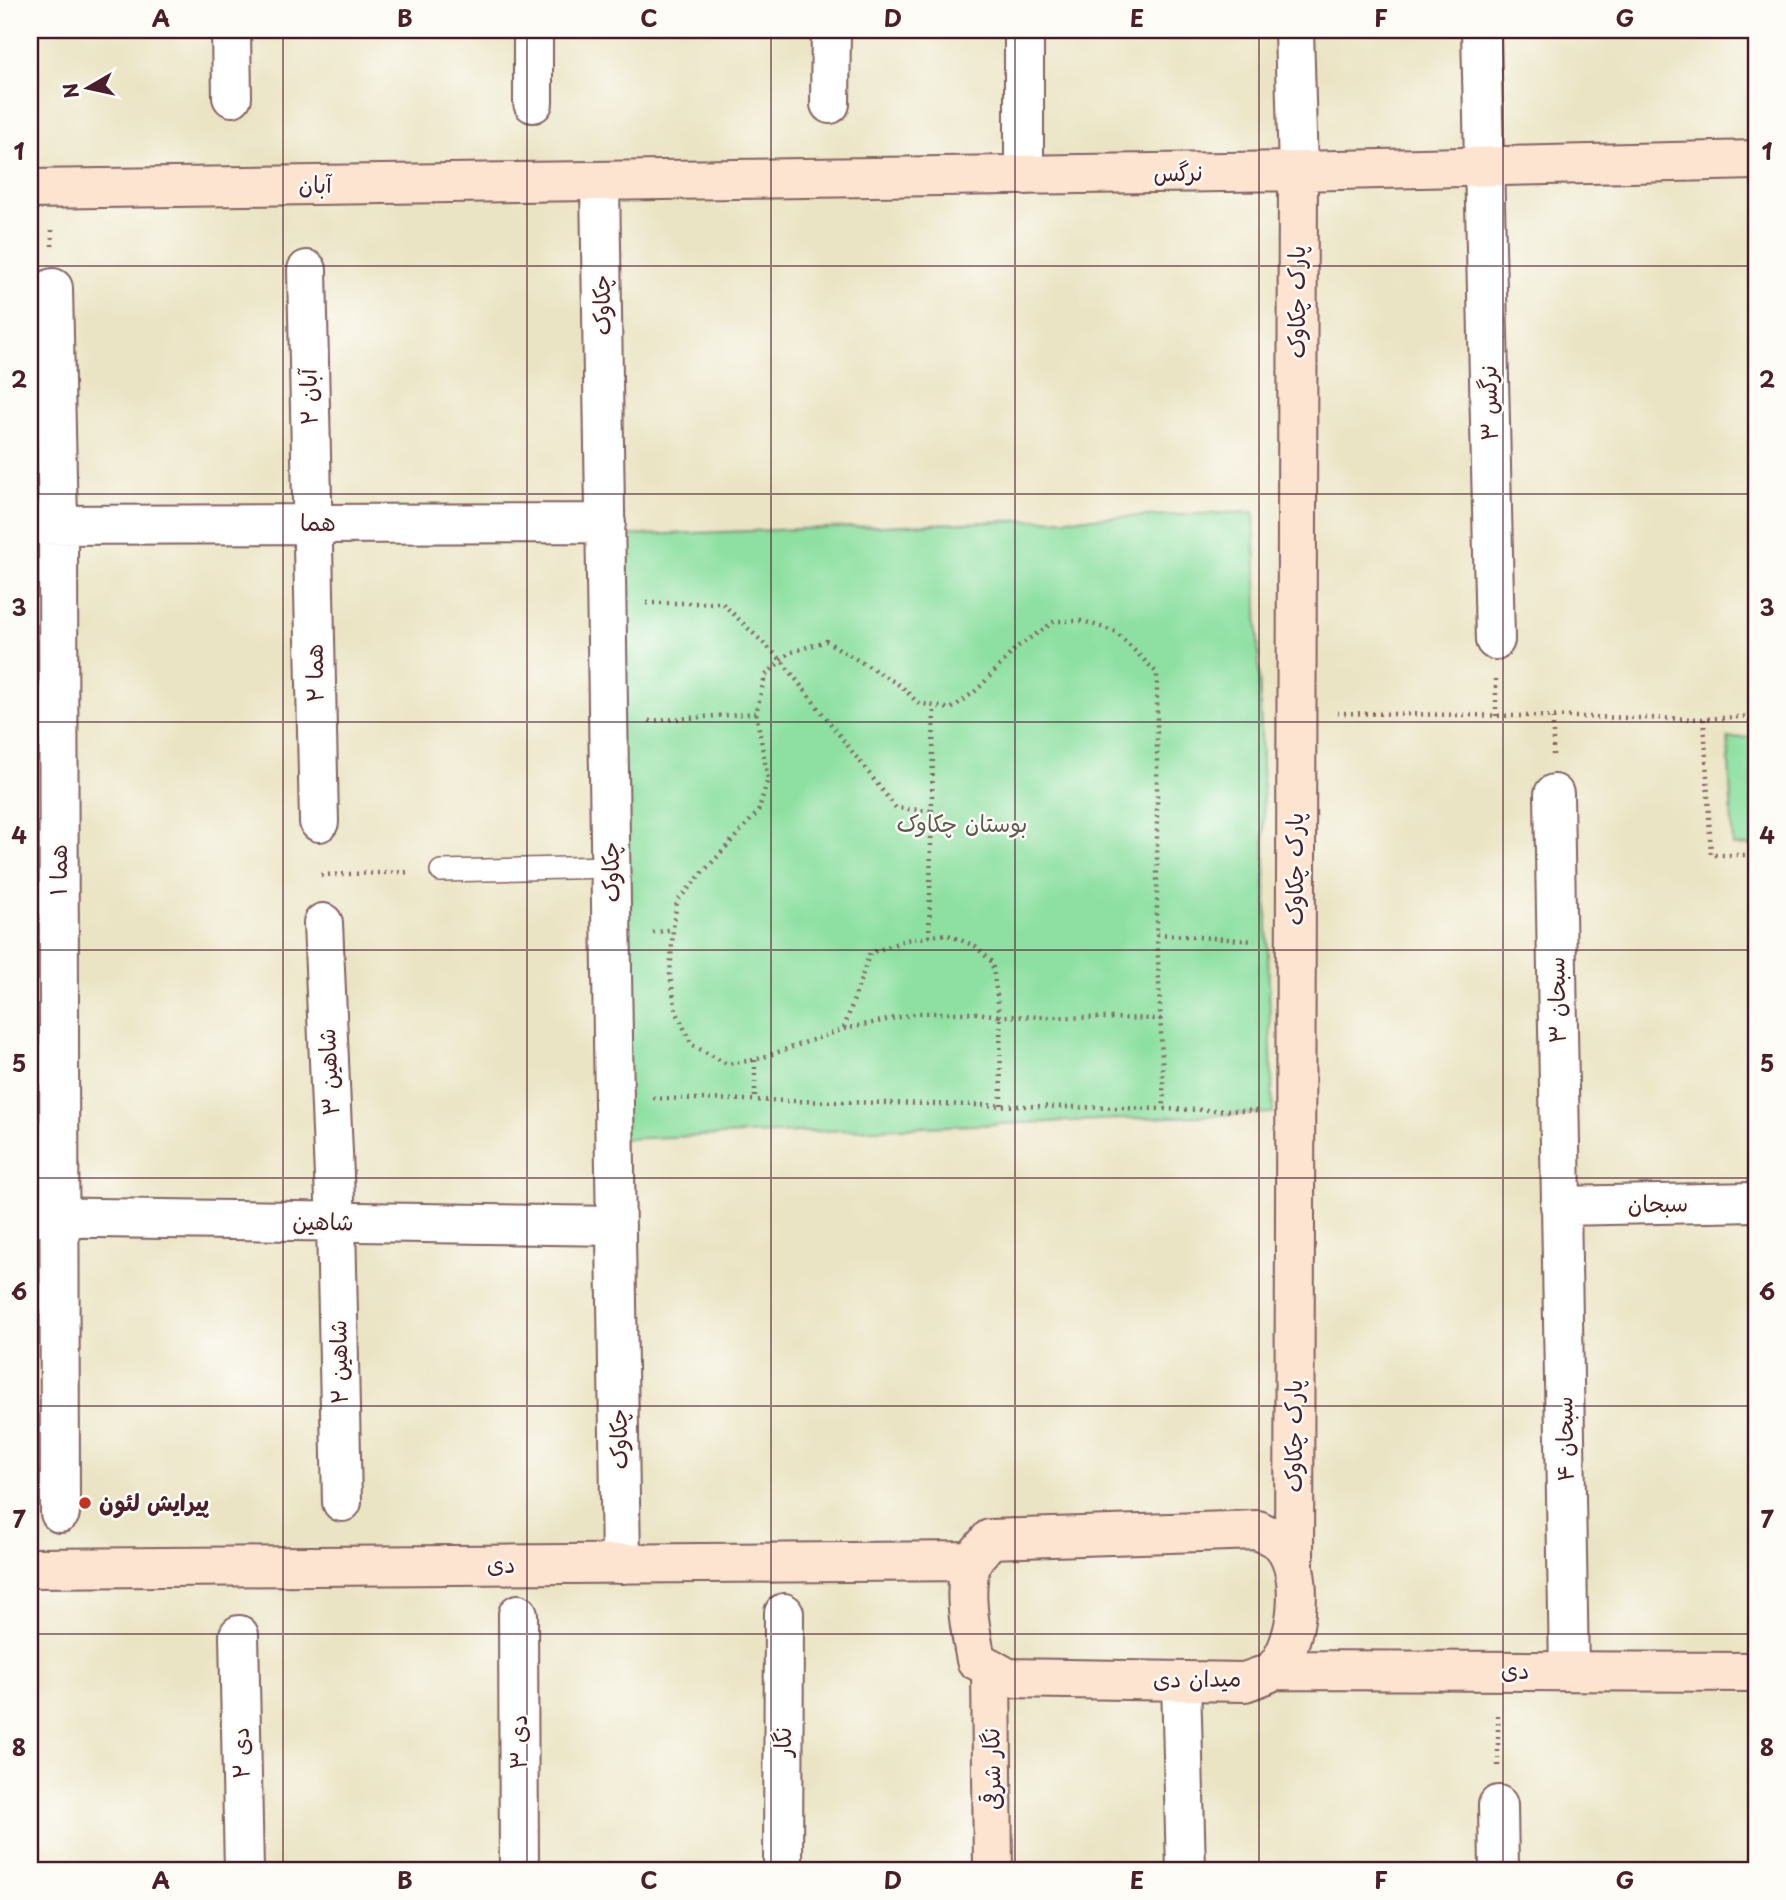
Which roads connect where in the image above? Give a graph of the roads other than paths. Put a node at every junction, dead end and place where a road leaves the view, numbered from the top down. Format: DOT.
graph roads {
  1 [pos="231,30"];
  2 [pos="533,30"];
  3 [pos="831,30"];
  4 [pos="1024,30"];
  5 [pos="1294,30"];
  6 [pos="1481,30"];
  7 [pos="232,97"];
  8 [pos="533,103"];
  9 [pos="830,104"];
  10 [pos="1756,160"];
  11 [pos="1484,166"];
  12 [pos="1298,171"];
  13 [pos="1024,175"];
  14 [pos="600,181"];
  15 [pos="41,189"];
  16 [pos="307,270"];
  17 [pos="53,288"];
  18 [pos="311,523"];
  19 [pos="606,523"];
  20 [pos="44,524"];
  21 [pos="1495,640"];
  22 [pos="1553,794"];
  23 [pos="319,822"];
  24 [pos="611,867"];
  25 [pos="441,871"];
  26 [pos="323,923"];
  27 [pos="1756,1202"];
  28 [pos="1560,1206"];
  29 [pos="45,1217"];
  30 [pos="336,1222"];
  31 [pos="616,1226"];
  32 [pos="342,1502"];
  33 [pos="60,1513"];
  34 [pos="973,1561"];
  35 [pos="621,1564"];
  36 [pos="1294,1567"];
  37 [pos="30,1568"];
  38 [pos="784,1613"];
  39 [pos="518,1614"];
  40 [pos="239,1635"];
  41 [pos="991,1668"];
  42 [pos="1274,1670"];
  43 [pos="1569,1671"];
  44 [pos="1756,1672"];
  45 [pos="1181,1681"];
  46 [pos="1498,1805"];
  47 [pos="244,1870"];
  48 [pos="519,1870"];
  49 [pos="783,1870"];
  50 [pos="993,1870"];
  51 [pos="1186,1870"];
  52 [pos="1499,1870"];
  1 -- 7 [label="street"];
  2 -- 8 [label="street"];
  3 -- 9 [label="street"];
  4 -- 13 [label="street"];
  5 -- 12 [label="street"];
  6 -- 11 [label="street, نرگس ۳"];
  10 -- 11 [label="street, نرگس"];
  11 -- 12 [label="street, نرگس"];
  11 -- 21 [label="street, نرگس ۳"];
  12 -- 13 [label="street, نرگس"];
  12 -- 36 [label="street, پارک چکاوک"];
  13 -- 14 [label="street, نرگس"];
  14 -- 15 [label="street, آبان"];
  14 -- 19 [label="street, چکاوک"];
  16 -- 18 [label="street, آبان ۲"];
  17 -- 20 [label="street, هما ۱"];
  18 -- 19 [label="street, هما"];
  18 -- 20 [label="street, هما"];
  18 -- 23 [label="street, هما ۲"];
  19 -- 24 [label="street, چکاوک"];
  20 -- 29 [label="street, هما ۱"];
  22 -- 28 [label="street, سبحان ۳"];
  24 -- 25 [label="lane"];
  24 -- 31 [label="street, چکاوک"];
  26 -- 30 [label="street, شاهین ۳"];
  27 -- 28 [label="street, سبحان"];
  28 -- 43 [label="street, سبحان ۴"];
  29 -- 30 [label="street, شاهین"];
  29 -- 33 [label="street, هما ۱"];
  30 -- 31 [label="street, شاهین"];
  30 -- 32 [label="street, شاهین ۲"];
  31 -- 35 [label="street, چکاوک"];
  34 -- 35 [label="street, دی"];
  34 -- 36 [label="street"];
  34 -- 41 [label="street"];
  35 -- 37 [label="street, دی"];
  36 -- 42 [label="street, میدان دی"];
  38 -- 49 [label="street, نگار"];
  39 -- 48 [label="street, دی ۳"];
  40 -- 47 [label="street, دی ۲"];
  41 -- 45 [label="street, میدان دی"];
  41 -- 50 [label="street, نگار شرقی"];
  42 -- 43 [label="street, دی"];
  42 -- 45 [label="street, میدان دی"];
  43 -- 44 [label="street, دی"];
  45 -- 51 [label="street"];
  46 -- 52 [label="street"];
}
